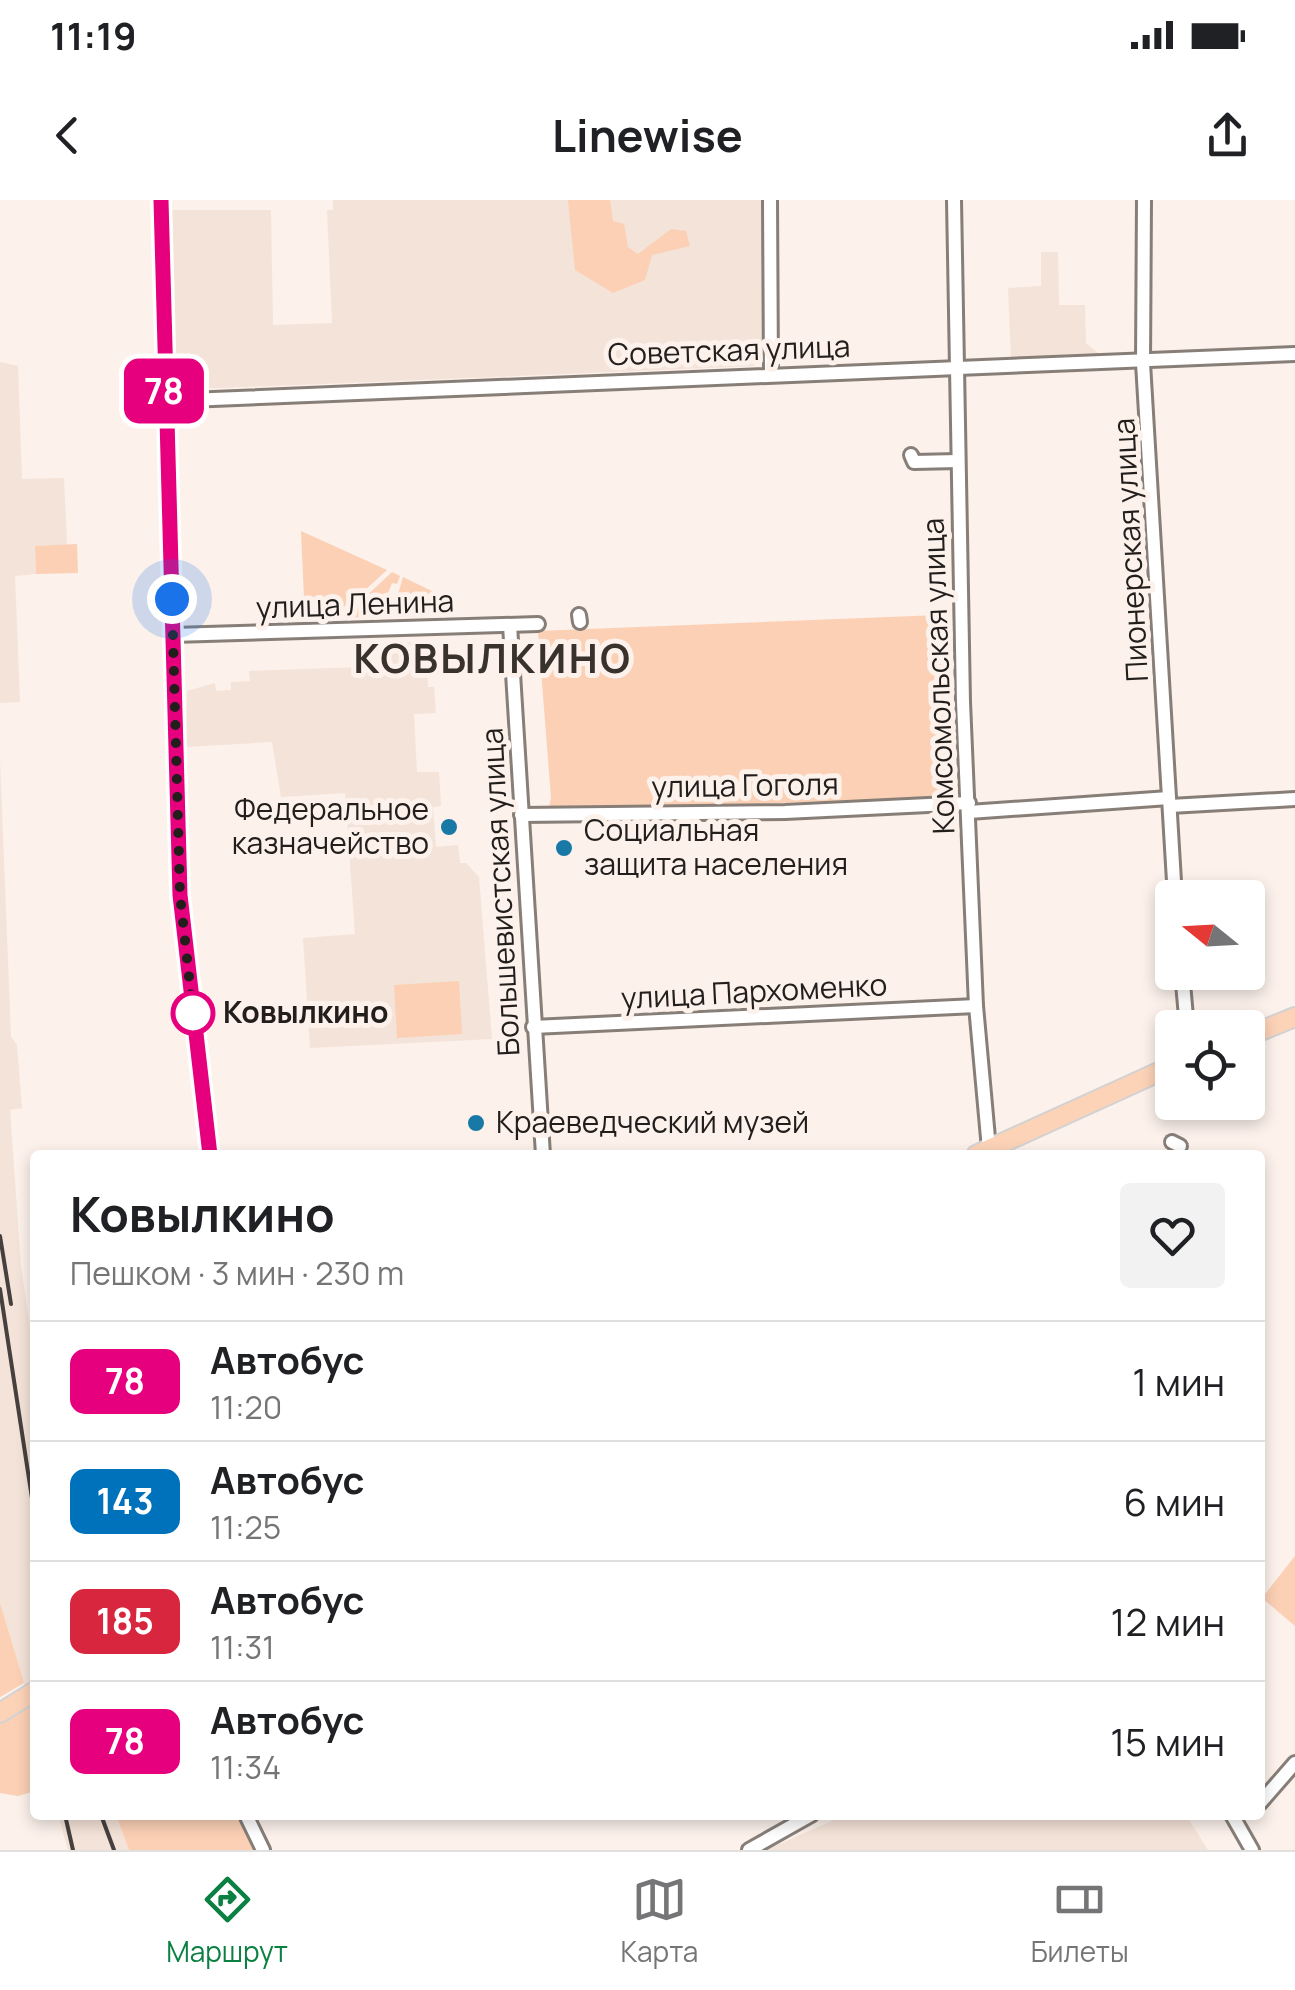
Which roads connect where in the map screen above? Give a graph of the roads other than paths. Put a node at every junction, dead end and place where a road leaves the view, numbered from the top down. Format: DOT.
graph roads {
  1 [pos="161,200"];
  2 [pos="770,200"];
  3 [pos="954,200"];
  4 [pos="1144,200"];
  5 [pos="1295,354"];
  6 [pos="1144,363"];
  7 [pos="958,368"];
  8 [pos="771,373"];
  9 [pos="164,401"];
  10 [pos="910,455"];
  11 [pos="958,461"];
  12 [pos="538,624"];
  13 [pos="510,625"];
  14 [pos="173,635"];
  15 [pos="1295,800"];
  16 [pos="1170,802"];
  17 [pos="969,808"];
  18 [pos="521,816"];
  19 [pos="1174,880"];
  20 [pos="976,1006"];
  21 [pos="1295,1018"];
  22 [pos="533,1027"];
  23 [pos="1265,1029"];
  24 [pos="1155,1074"];
  25 [pos="209,1150"];
  26 [pos="543,1150"];
  27 [pos="982,1150"];
  28 [pos="986,1150"];
  29 [pos="30,1694"];
  30 [pos="0,1713"];
  31 [pos="1295,1763"];
  32 [pos="1265,1797"];
  33 [pos="249,1820"];
  34 [pos="782,1821"];
  35 [pos="1236,1821"];
  36 [pos="264,1850"];
  37 [pos="749,1850"];
  38 [pos="1252,1850"];
  1 -- 9 [label="street"];
  2 -- 8 [label="street"];
  3 -- 7 [label="street, Комсомольская улица"];
  4 -- 6 [label="street, Пионерская улица"];
  5 -- 6 [label="street, Советская улица"];
  6 -- 7 [label="street, Советская улица"];
  6 -- 16 [label="street, Пионерская улица"];
  7 -- 8 [label="street, Советская улица"];
  7 -- 11 [label="street, Комсомольская улица"];
  8 -- 9 [label="street, Советская улица"];
  9 -- 14 [label="street"];
  10 -- 11 [label="street"];
  11 -- 17 [label="street, Комсомольская улица"];
  12 -- 13 [label="street, улица Ленина"];
  13 -- 14 [label="street, улица Ленина"];
  13 -- 18 [label="street, Большевистская улица"];
  14 -- 25 [label="street"];
  15 -- 16 [label="street, улица Гоголя"];
  16 -- 17 [label="street, улица Гоголя"];
  16 -- 19 [label="street, Пионерская улица"];
  17 -- 18 [label="street, улица Гоголя"];
  17 -- 20 [label="street, Комсомольская улица"];
  18 -- 22 [label="street, Большевистская улица"];
  20 -- 22 [label="street, улица Пархоменко"];
  20 -- 27 [label="street, Комсомольская улица"];
  21 -- 23 [label="main road"];
  22 -- 26 [label="street, Большевистская улица"];
  24 -- 28 [label="main road"];
  29 -- 30 [label="main road"];
  31 -- 32 [label="street"];
  33 -- 36 [label="street"];
  34 -- 37 [label="street"];
  35 -- 38 [label="street"];
}
